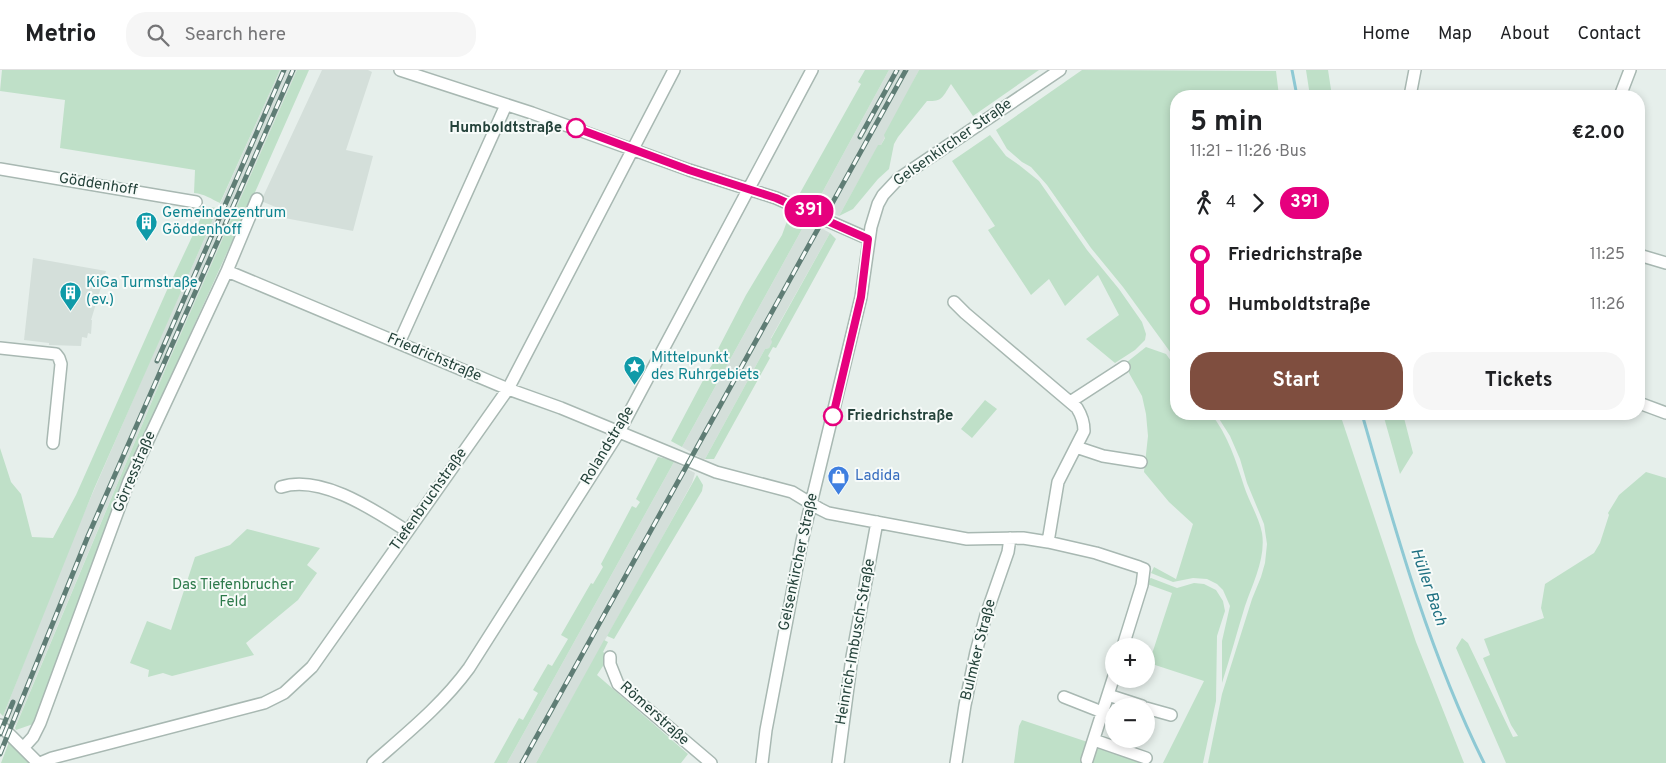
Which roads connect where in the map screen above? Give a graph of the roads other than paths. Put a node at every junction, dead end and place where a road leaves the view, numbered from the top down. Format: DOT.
graph roads {
  1 [pos="400,70"];
  2 [pos="674,70"];
  3 [pos="812,70"];
  4 [pos="1060,70"];
  5 [pos="1415,70"];
  6 [pos="1630,70"];
  7 [pos="1411,90"];
  8 [pos="1622,90"];
  9 [pos="506,105"];
  10 [pos="633,149"];
  11 [pos="0,169"];
  12 [pos="749,189"];
  13 [pos="257,199"];
  14 [pos="196,202"];
  15 [pos="868,239"];
  16 [pos="1645,257"];
  17 [pos="1666,263"];
  18 [pos="226,270"];
  19 [pos="954,302"];
  20 [pos="399,343"];
  21 [pos="0,348"];
  22 [pos="1124,367"];
  23 [pos="508,389"];
  24 [pos="1070,402"];
  25 [pos="1645,405"];
  26 [pos="1666,413"];
  27 [pos="618,432"];
  28 [pos="53,443"];
  29 [pos="1076,447"];
  30 [pos="1141,462"];
  31 [pos="281,487"];
  32 [pos="810,504"];
  33 [pos="877,522"];
  34 [pos="407,531"];
  35 [pos="1010,538"];
  36 [pos="1048,542"];
  37 [pos="1125,638"];
  38 [pos="610,657"];
  39 [pos="1110,688"];
  40 [pos="1108,695"];
  41 [pos="1064,697"];
  42 [pos="1117,698"];
  43 [pos="1155,711"];
  44 [pos="1102,712"];
  45 [pos="1171,715"];
  46 [pos="0,725"];
  47 [pos="1094,740"];
  48 [pos="24,748"];
  49 [pos="1146,758"];
  50 [pos="1087,760"];
  51 [pos="39,763"];
  52 [pos="373,763"];
  53 [pos="711,763"];
  54 [pos="762,763"];
  55 [pos="838,763"];
  56 [pos="956,763"];
  1 -- 9 [label="street"];
  2 -- 10 [label="street, Tiefenbruchstraße"];
  3 -- 12 [label="street, Rolandstraße"];
  4 -- 15 [label="street, Gelsenkircher Straße"];
  5 -- 7 [label="street"];
  6 -- 8 [label="street"];
  9 -- 10 [label="street"];
  9 -- 20 [label="street"];
  10 -- 12 [label="street"];
  10 -- 23 [label="street, Tiefenbruchstraße"];
  11 -- 14 [label="street, Göddenhoff"];
  12 -- 15 [label="street"];
  12 -- 27 [label="street, Rolandstraße"];
  13 -- 18 [label="street, Görresstraße"];
  15 -- 32 [label="street, Gelsenkircher Straße"];
  16 -- 17 [label="street"];
  18 -- 20 [label="street, Friedrichstraße"];
  18 -- 48 [label="street, Görresstraße"];
  19 -- 24 [label="street"];
  20 -- 23 [label="street, Friedrichstraße"];
  21 -- 28 [label="street"];
  22 -- 24 [label="street"];
  23 -- 27 [label="street, Friedrichstraße"];
  23 -- 34 [label="street, Tiefenbruchstraße"];
  24 -- 29 [label="street"];
  25 -- 26 [label="street"];
  27 -- 32 [label="street, Friedrichstraße"];
  27 -- 52 [label="street, Rolandstraße"];
  29 -- 30 [label="street"];
  29 -- 36 [label="street"];
  31 -- 34 [label="street"];
  32 -- 33 [label="street"];
  32 -- 54 [label="street, Gelsenkircher Straße"];
  33 -- 35 [label="street"];
  33 -- 55 [label="street, Heinrich-Imbusch-Straße"];
  34 -- 51 [label="street, Tiefenbruchstraße"];
  35 -- 36 [label="street"];
  35 -- 56 [label="street, Bulmker Straße"];
  36 -- 37 [label="street"];
  38 -- 53 [label="street, Römerstraße"];
  39 -- 40 [label="street"];
  40 -- 42 [label="street"];
  40 -- 44 [label="street"];
  41 -- 44 [label="street"];
  43 -- 45 [label="street"];
  44 -- 47 [label="street"];
  46 -- 48 [label="street"];
  47 -- 49 [label="street"];
  47 -- 50 [label="street"];
  48 -- 51 [label="street"];
}
